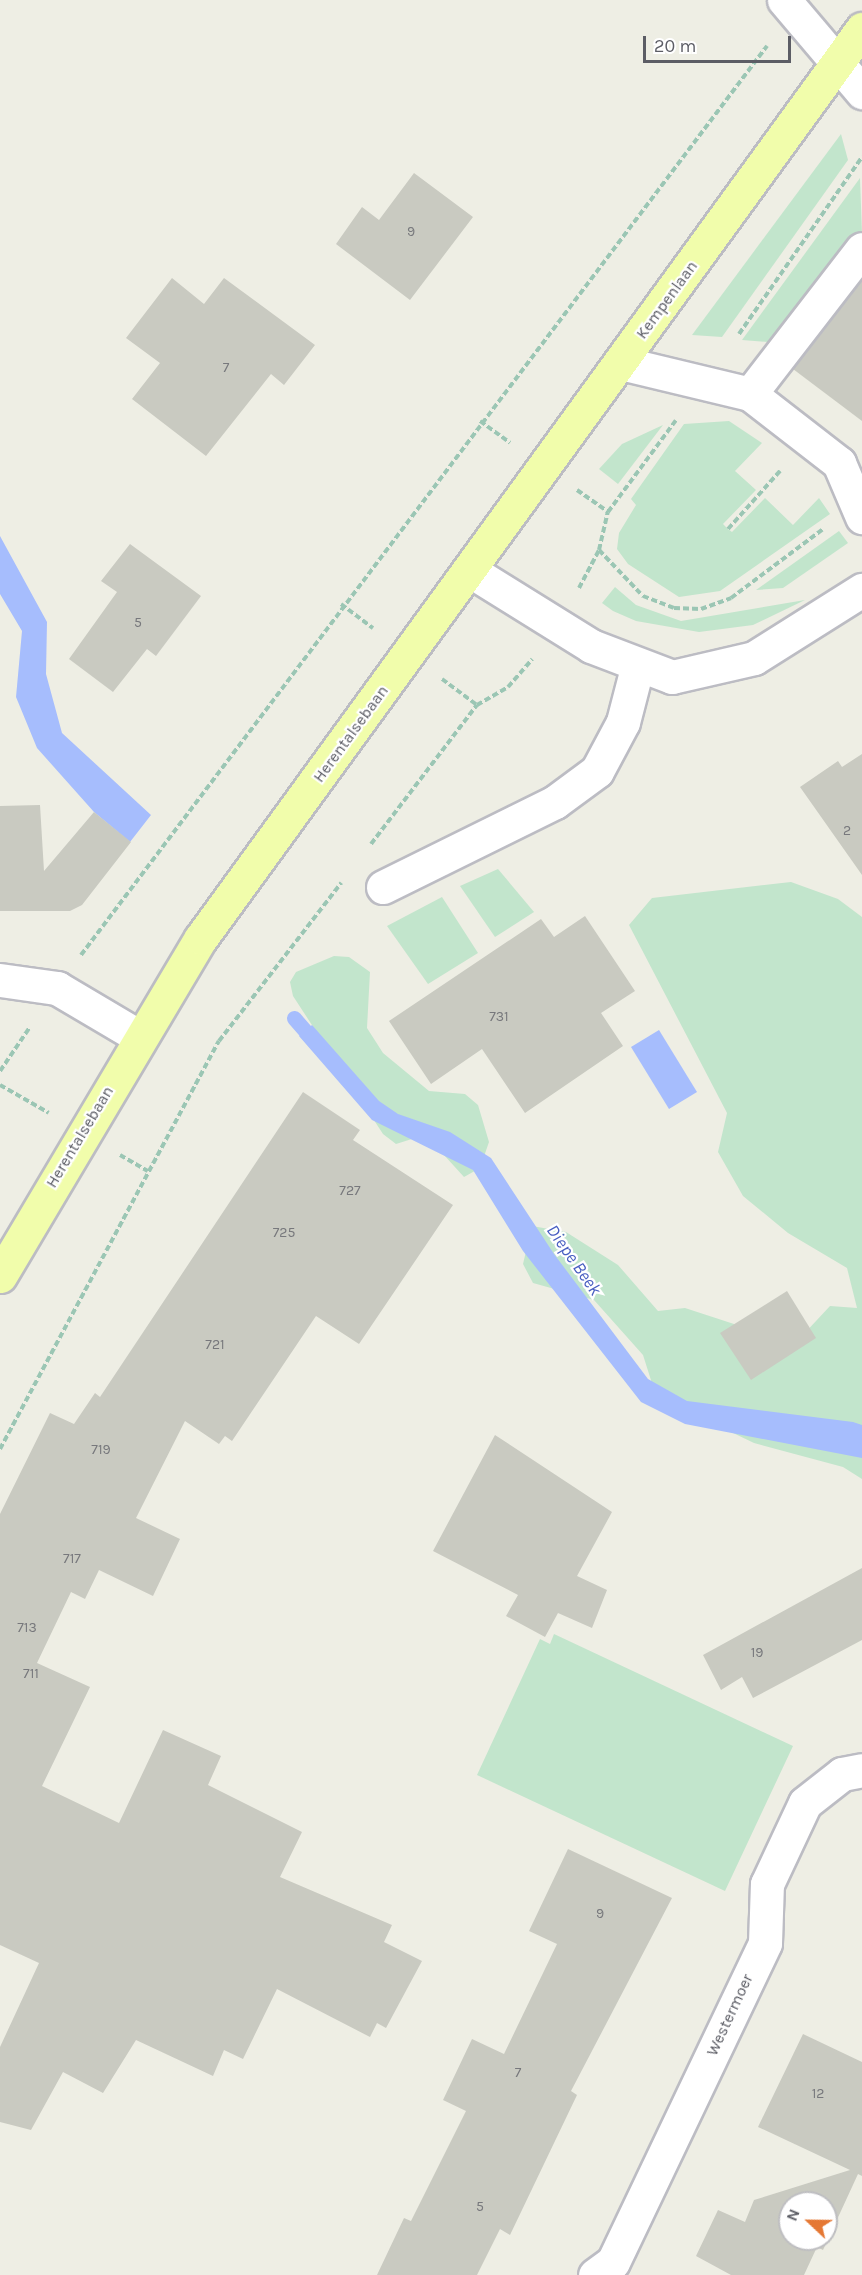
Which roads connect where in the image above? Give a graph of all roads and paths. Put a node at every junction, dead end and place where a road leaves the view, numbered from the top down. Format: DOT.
graph roads {
  1 [pos="789,5"];
  2 [pos="862,29"];
  3 [pos="838,63"];
  4 [pos="862,92"];
  5 [pos="862,249"];
  6 [pos="621,363"];
  7 [pos="750,394"];
  8 [pos="809,439"];
  9 [pos="859,511"];
  10 [pos="728,529"];
  11 [pos="599,550"];
  12 [pos="469,570"];
  13 [pos="862,590"];
  14 [pos="559,626"];
  15 [pos="637,668"];
  16 [pos="363,854"];
  17 [pos="348,873"];
  18 [pos="383,887"];
  19 [pos="0,981"];
  20 [pos="57,988"];
  21 [pos="140,1037"];
  22 [pos="0,1276"];
  23 [pos="0,1449"];
  24 [pos="862,1770"];
  25 [pos="595,2275"];
  1 -- 3 [label="street"];
  1 -- 20 [label="path"];
  2 -- 3 [label="main road, Kempenlaan"];
  3 -- 4 [label="street"];
  3 -- 6 [label="main road, Kempenlaan"];
  5 -- 7 [label="street"];
  6 -- 7 [label="street"];
  6 -- 12 [label="main road, Kempenlaan"];
  7 -- 8 [label="street"];
  8 -- 9 [label="street"];
  8 -- 10 [label="path"];
  9 -- 11 [label="path"];
  12 -- 14 [label="street"];
  12 -- 21 [label="main road, Herentalsebaan"];
  13 -- 15 [label="street"];
  14 -- 15 [label="street"];
  14 -- 16 [label="path"];
  15 -- 18 [label="street"];
  17 -- 23 [label="path"];
  19 -- 20 [label="street"];
  20 -- 21 [label="street"];
  21 -- 22 [label="main road, Herentalsebaan"];
  24 -- 25 [label="street, Westermoer"];
}
